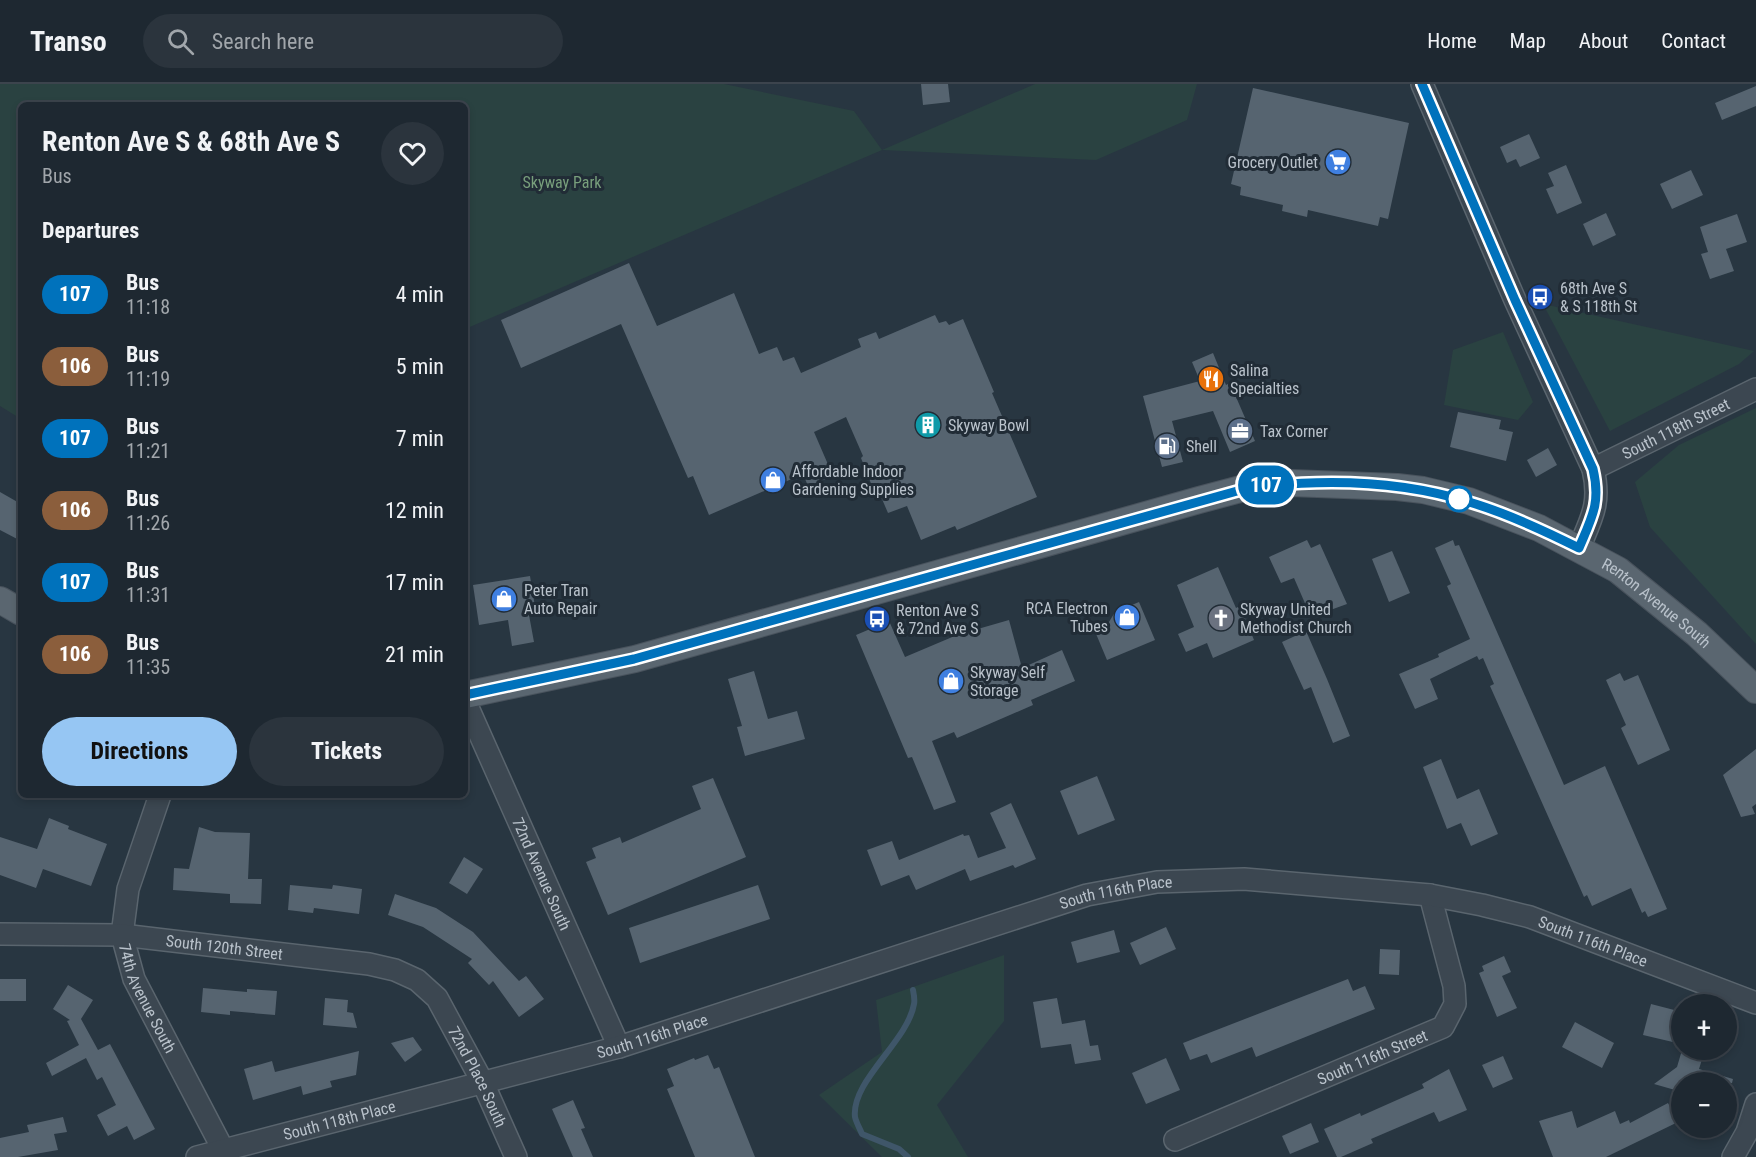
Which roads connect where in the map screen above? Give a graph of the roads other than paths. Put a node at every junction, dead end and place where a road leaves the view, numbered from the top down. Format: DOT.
graph roads {
  1 [pos="1422,84"];
  2 [pos="1756,389"];
  3 [pos="1593,469"];
  4 [pos="1579,548"];
  5 [pos="0,600"];
  6 [pos="18,610"];
  7 [pos="1756,690"];
  8 [pos="468,694"];
  9 [pos="468,707"];
  10 [pos="159,798"];
  11 [pos="1430,895"];
  12 [pos="0,934"];
  13 [pos="122,935"];
  14 [pos="437,998"];
  15 [pos="1756,1003"];
  16 [pos="619,1047"];
  17 [pos="483,1083"];
  18 [pos="1756,1104"];
  19 [pos="1175,1140"];
  20 [pos="226,1154"];
  21 [pos="197,1157"];
  22 [pos="516,1157"];
  23 [pos="1733,1157"];
  1 -- 3 [label="street"];
  2 -- 3 [label="street, South 118th Street"];
  3 -- 4 [label="street"];
  4 -- 7 [label="main road, Renton Avenue South"];
  4 -- 8 [label="main road, Renton Avenue South"];
  5 -- 6 [label="main road"];
  9 -- 16 [label="street, 72nd Avenue South"];
  10 -- 13 [label="street, 74th Avenue South"];
  11 -- 15 [label="street, South 116th Place"];
  11 -- 16 [label="street, South 116th Place"];
  11 -- 19 [label="street, South 116th Street"];
  12 -- 13 [label="street, South 120th Street"];
  13 -- 14 [label="street, South 120th Street"];
  13 -- 20 [label="street, 74th Avenue South"];
  14 -- 17 [label="street, 72nd Place South"];
  16 -- 17 [label="street, South 116th Place"];
  17 -- 20 [label="street, South 118th Place"];
  17 -- 22 [label="street, 72nd Place South"];
  18 -- 23 [label="street"];
  20 -- 21 [label="street, South 118th Place"];
}
